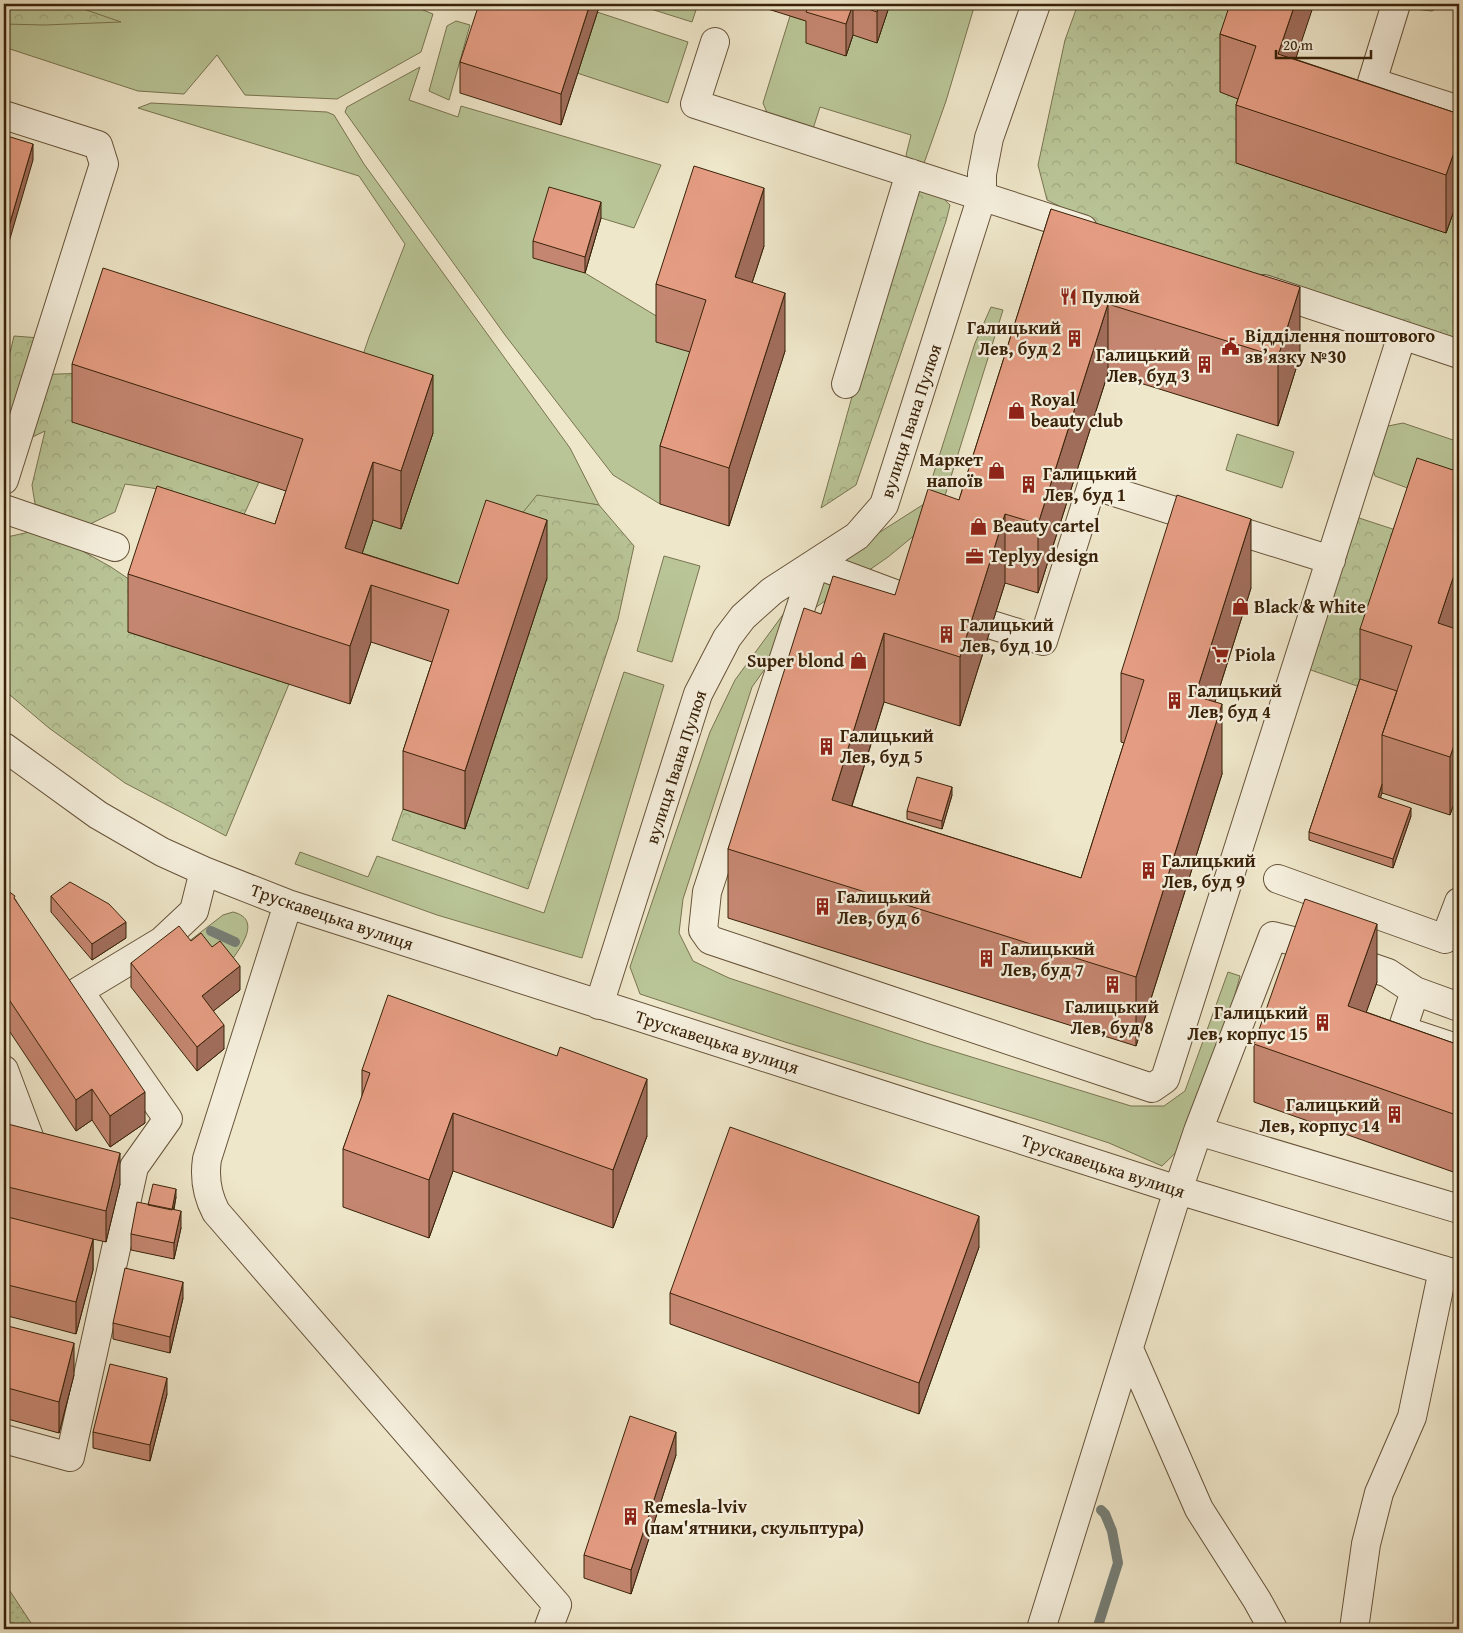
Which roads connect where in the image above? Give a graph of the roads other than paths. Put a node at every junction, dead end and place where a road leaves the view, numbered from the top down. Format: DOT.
graph roads {
  1 [pos="1036,4"];
  2 [pos="1396,4"];
  3 [pos="715,42"];
  4 [pos="1459,110"];
  5 [pos="4,115"];
  6 [pos="910,173"];
  7 [pos="982,196"];
  8 [pos="1109,238"];
  9 [pos="1241,281"];
  10 [pos="1402,335"];
  11 [pos="1459,354"];
  12 [pos="846,384"];
  13 [pos="4,480"];
  14 [pos="4,509"];
  15 [pos="115,547"];
  16 [pos="1331,560"];
  17 [pos="815,564"];
  18 [pos="914,601"];
  19 [pos="992,625"];
  20 [pos="4,746"];
  21 [pos="204,871"];
  22 [pos="1278,879"];
  23 [pos="1459,902"];
  24 [pos="288,904"];
  25 [pos="60,971"];
  26 [pos="79,991"];
  27 [pos="1415,992"];
  28 [pos="599,1005"];
  29 [pos="1459,1007"];
  30 [pos="1459,1050"];
  31 [pos="4,1070"];
  32 [pos="1198,1131"];
  33 [pos="4,1135"];
  34 [pos="31,1142"];
  35 [pos="59,1149"];
  36 [pos="106,1160"];
  37 [pos="134,1167"];
  38 [pos="1178,1190"];
  39 [pos="1459,1209"];
  40 [pos="86,1254"];
  41 [pos="113,1261"];
  42 [pos="1451,1273"];
  43 [pos="1129,1349"];
  44 [pos="4,1439"];
  45 [pos="548,1629"];
  46 [pos="1041,1629"];
  47 [pos="1273,1629"];
  48 [pos="1354,1629"];
  1 -- 7 [label="street, вулиця Івана Пулюя"];
  2 -- 4 [label="street"];
  3 -- 6 [label="street"];
  5 -- 13 [label="street"];
  6 -- 7 [label="street"];
  6 -- 12 [label="street"];
  7 -- 8 [label="street"];
  7 -- 17 [label="street, вулиця Івана Пулюя"];
  9 -- 10 [label="street"];
  10 -- 11 [label="street"];
  10 -- 16 [label="street"];
  14 -- 15 [label="street"];
  16 -- 17 [label="street"];
  16 -- 19 [label="street"];
  17 -- 18 [label="street"];
  17 -- 28 [label="street, вулиця Івана Пулюя"];
  20 -- 21 [label="street, Трускавецька вулиця"];
  21 -- 24 [label="street, Трускавецька вулиця"];
  21 -- 26 [label="street"];
  22 -- 23 [label="street"];
  24 -- 28 [label="street, Трускавецька вулиця"];
  24 -- 45 [label="street"];
  25 -- 26 [label="street"];
  26 -- 37 [label="street"];
  27 -- 29 [label="street"];
  27 -- 30 [label="street"];
  27 -- 32 [label="street"];
  28 -- 38 [label="street, Трускавецька вулиця"];
  31 -- 34 [label="street"];
  32 -- 38 [label="street"];
  32 -- 39 [label="street"];
  33 -- 34 [label="street"];
  34 -- 35 [label="street"];
  36 -- 37 [label="street"];
  37 -- 41 [label="street"];
  38 -- 42 [label="street, Трускавецька вулиця"];
  38 -- 43 [label="street"];
  40 -- 41 [label="street"];
  41 -- 44 [label="street"];
  42 -- 48 [label="street"];
  43 -- 46 [label="street"];
  43 -- 47 [label="street"];
}
